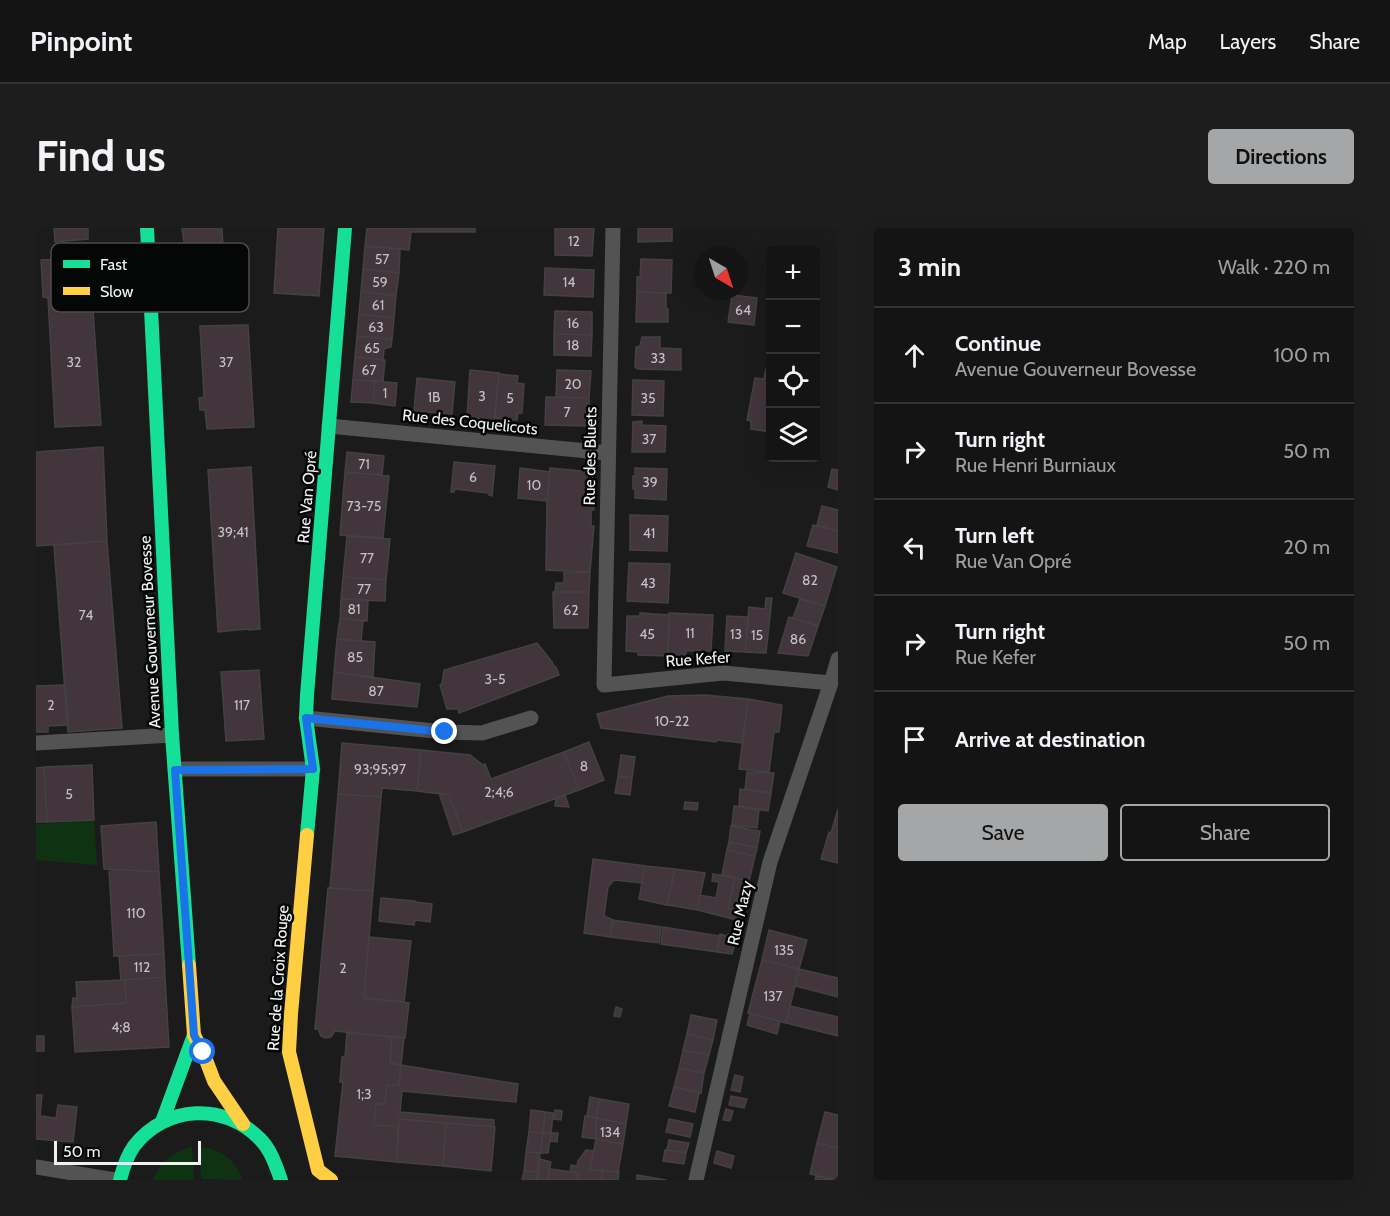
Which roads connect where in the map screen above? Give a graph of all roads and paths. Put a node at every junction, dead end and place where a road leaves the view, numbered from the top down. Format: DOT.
graph roads {
  1 [pos="147,228"];
  2 [pos="345,228"];
  3 [pos="613,228"];
  4 [pos="148,243"];
  5 [pos="151,312"];
  6 [pos="329,426"];
  7 [pos="608,453"];
  8 [pos="838,659"];
  9 [pos="831,683"];
  10 [pos="604,686"];
  11 [pos="306,718"];
  12 [pos="531,718"];
  13 [pos="172,735"];
  14 [pos="36,743"];
  15 [pos="313,769"];
  16 [pos="175,770"];
  17 [pos="194,1035"];
  18 [pos="162,1122"];
  19 [pos="243,1124"];
  20 [pos="36,1167"];
  21 [pos="115,1180"];
  22 [pos="120,1180"];
  23 [pos="280,1180"];
  24 [pos="332,1180"];
  25 [pos="696,1180"];
  1 -- 4 [label="main road, Avenue Gouverneur Bovesse"];
  2 -- 6 [label="main road, Rue Van Opré"];
  3 -- 7 [label="street, Rue des Bluets"];
  5 -- 13 [label="main road, Avenue Gouverneur Bovesse"];
  6 -- 7 [label="street, Rue des Coquelicots"];
  6 -- 11 [label="main road, Rue Van Opré"];
  7 -- 10 [label="street, Rue des Bluets"];
  8 -- 9 [label="street, Rue Mazy"];
  9 -- 10 [label="street, Rue Kefer"];
  9 -- 25 [label="street, Rue Mazy"];
  11 -- 12 [label="street"];
  11 -- 15 [label="main road, Rue Van Opré"];
  13 -- 14 [label="street"];
  13 -- 16 [label="main road, Avenue Gouverneur Bovesse"];
  15 -- 16 [label="street"];
  15 -- 24 [label="main road, Rue de la Croix Rouge"];
  16 -- 17 [label="main road, Avenue Gouverneur Bovesse"];
  17 -- 18 [label="main road, Avenue Gouverneur Bovesse"];
  17 -- 19 [label="main road, Avenue Gouverneur Bovesse"];
  18 -- 19 [label="main road"];
  18 -- 22 [label="main road"];
  19 -- 23 [label="main road"];
  20 -- 21 [label="street"];
}
